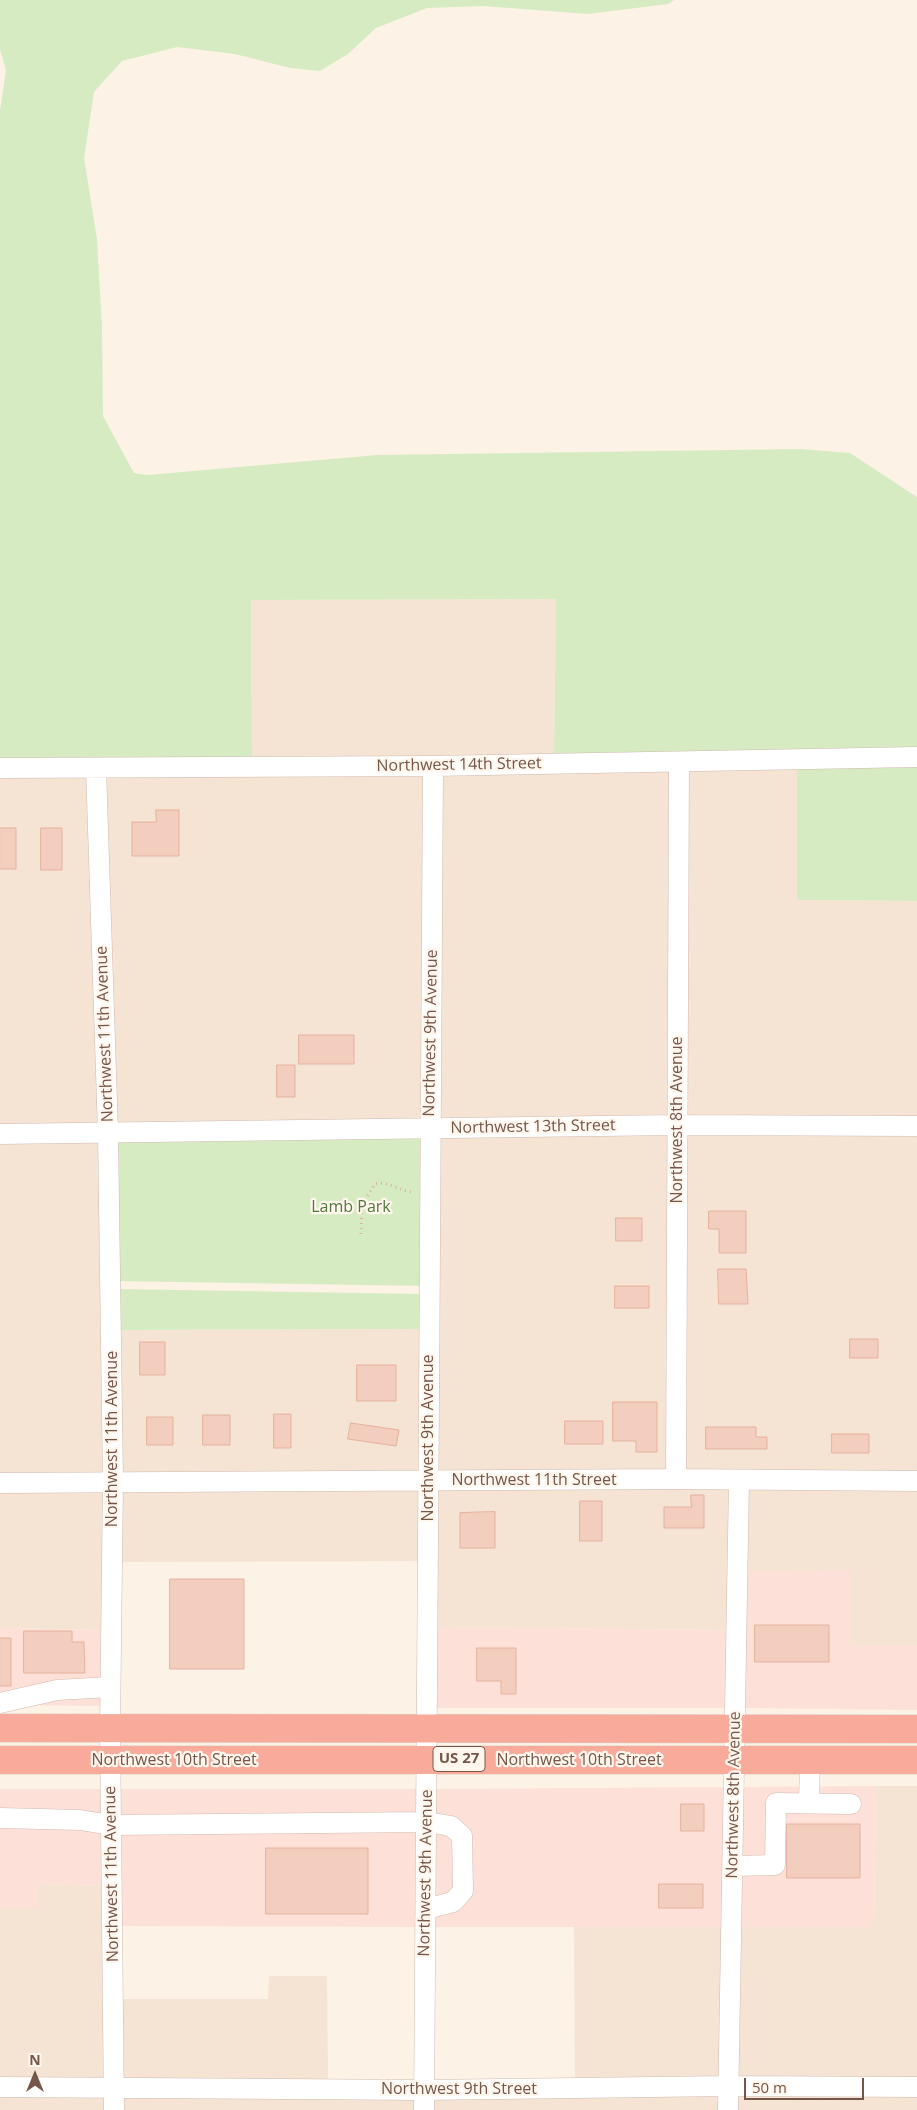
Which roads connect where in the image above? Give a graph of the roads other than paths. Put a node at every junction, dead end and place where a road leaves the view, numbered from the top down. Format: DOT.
graph roads {
  1 [pos="917,757"];
  2 [pos="679,762"];
  3 [pos="433,766"];
  4 [pos="0,768"];
  5 [pos="96,768"];
  6 [pos="676,1125"];
  7 [pos="917,1126"];
  8 [pos="430,1128"];
  9 [pos="108,1133"];
  10 [pos="0,1134"];
  11 [pos="676,1479"];
  12 [pos="428,1480"];
  13 [pos="739,1480"];
  14 [pos="917,1481"];
  15 [pos="113,1482"];
  16 [pos="0,1483"];
  17 [pos="110,1687"];
  18 [pos="21,1699"];
  19 [pos="0,1703"];
  20 [pos="11,1728"];
  21 [pos="110,1728"];
  22 [pos="428,1728"];
  23 [pos="736,1728"];
  24 [pos="917,1728"];
  25 [pos="428,1759"];
  26 [pos="0,1760"];
  27 [pos="110,1760"];
  28 [pos="735,1760"];
  29 [pos="917,1760"];
  30 [pos="810,1761"];
  31 [pos="809,1803"];
  32 [pos="851,1804"];
  33 [pos="0,1818"];
  34 [pos="427,1822"];
  35 [pos="111,1825"];
  36 [pos="733,1866"];
  37 [pos="426,1909"];
  38 [pos="728,2086"];
  39 [pos="0,2087"];
  40 [pos="917,2087"];
  41 [pos="115,2088"];
  42 [pos="424,2090"];
  43 [pos="114,2110"];
  44 [pos="424,2110"];
  45 [pos="728,2110"];
  1 -- 2 [label="street, Northwest 14th Street"];
  2 -- 3 [label="street, Northwest 14th Street"];
  2 -- 6 [label="street, Northwest 8th Avenue"];
  3 -- 5 [label="street, Northwest 14th Street"];
  3 -- 8 [label="street, Northwest 9th Avenue"];
  4 -- 5 [label="street, Northwest 14th Street"];
  5 -- 9 [label="street, Northwest 11th Avenue"];
  6 -- 7 [label="street, Northwest 13th Street"];
  6 -- 8 [label="street, Northwest 13th Street"];
  6 -- 11 [label="street, Northwest 8th Avenue"];
  8 -- 9 [label="street, Northwest 13th Street"];
  8 -- 12 [label="street, Northwest 9th Avenue"];
  9 -- 10 [label="street, Northwest 13th Street"];
  9 -- 15 [label="street, Northwest 11th Avenue"];
  11 -- 12 [label="street, Northwest 11th Street"];
  11 -- 13 [label="street, Northwest 11th Street"];
  12 -- 15 [label="street, Northwest 11th Street"];
  12 -- 22 [label="street, Northwest 9th Avenue"];
  13 -- 14 [label="street, Northwest 11th Street"];
  13 -- 23 [label="street, Northwest 8th Avenue"];
  15 -- 16 [label="street, Northwest 11th Street"];
  15 -- 17 [label="street, Northwest 11th Avenue"];
  17 -- 18 [label="street"];
  17 -- 21 [label="street, Northwest 11th Avenue"];
  18 -- 19 [label="street"];
  18 -- 20 [label="street"];
  20 -- 21 [label="highway, Northwest 10th Street / US 27"];
  21 -- 22 [label="highway, Northwest 10th Street / US 27"];
  21 -- 27 [label="street, Northwest 11th Avenue"];
  22 -- 23 [label="highway, Northwest 10th Street / US 27"];
  22 -- 25 [label="street, Northwest 9th Avenue"];
  23 -- 24 [label="highway, Northwest 10th Street / US 27"];
  23 -- 28 [label="street, Northwest 8th Avenue"];
  25 -- 27 [label="highway, Northwest 10th Street / US 27"];
  25 -- 28 [label="highway, Northwest 10th Street / US 27"];
  25 -- 34 [label="street, Northwest 9th Avenue"];
  26 -- 27 [label="highway, Northwest 10th Street / US 27"];
  27 -- 35 [label="street, Northwest 11th Avenue"];
  28 -- 30 [label="highway, Northwest 10th Street / US 27"];
  28 -- 36 [label="street, Northwest 8th Avenue"];
  29 -- 30 [label="highway, Northwest 10th Street / US 27"];
  30 -- 31 [label="street"];
  31 -- 32 [label="street"];
  31 -- 36 [label="street"];
  33 -- 35 [label="street"];
  34 -- 35 [label="street"];
  34 -- 37 [label="street, Northwest 9th Avenue"];
  34 -- 37 [label="street"];
  35 -- 41 [label="street, Northwest 11th Avenue"];
  36 -- 38 [label="street, Northwest 8th Avenue"];
  37 -- 42 [label="street, Northwest 9th Avenue"];
  38 -- 40 [label="street, Northwest 9th Street"];
  38 -- 42 [label="street, Northwest 9th Street"];
  38 -- 45 [label="street, Northwest 8th Avenue"];
  39 -- 41 [label="street, Northwest 9th Street"];
  41 -- 42 [label="street, Northwest 9th Street"];
  41 -- 43 [label="street, Northwest 11th Avenue"];
  42 -- 44 [label="street, Northwest 9th Avenue"];
}
